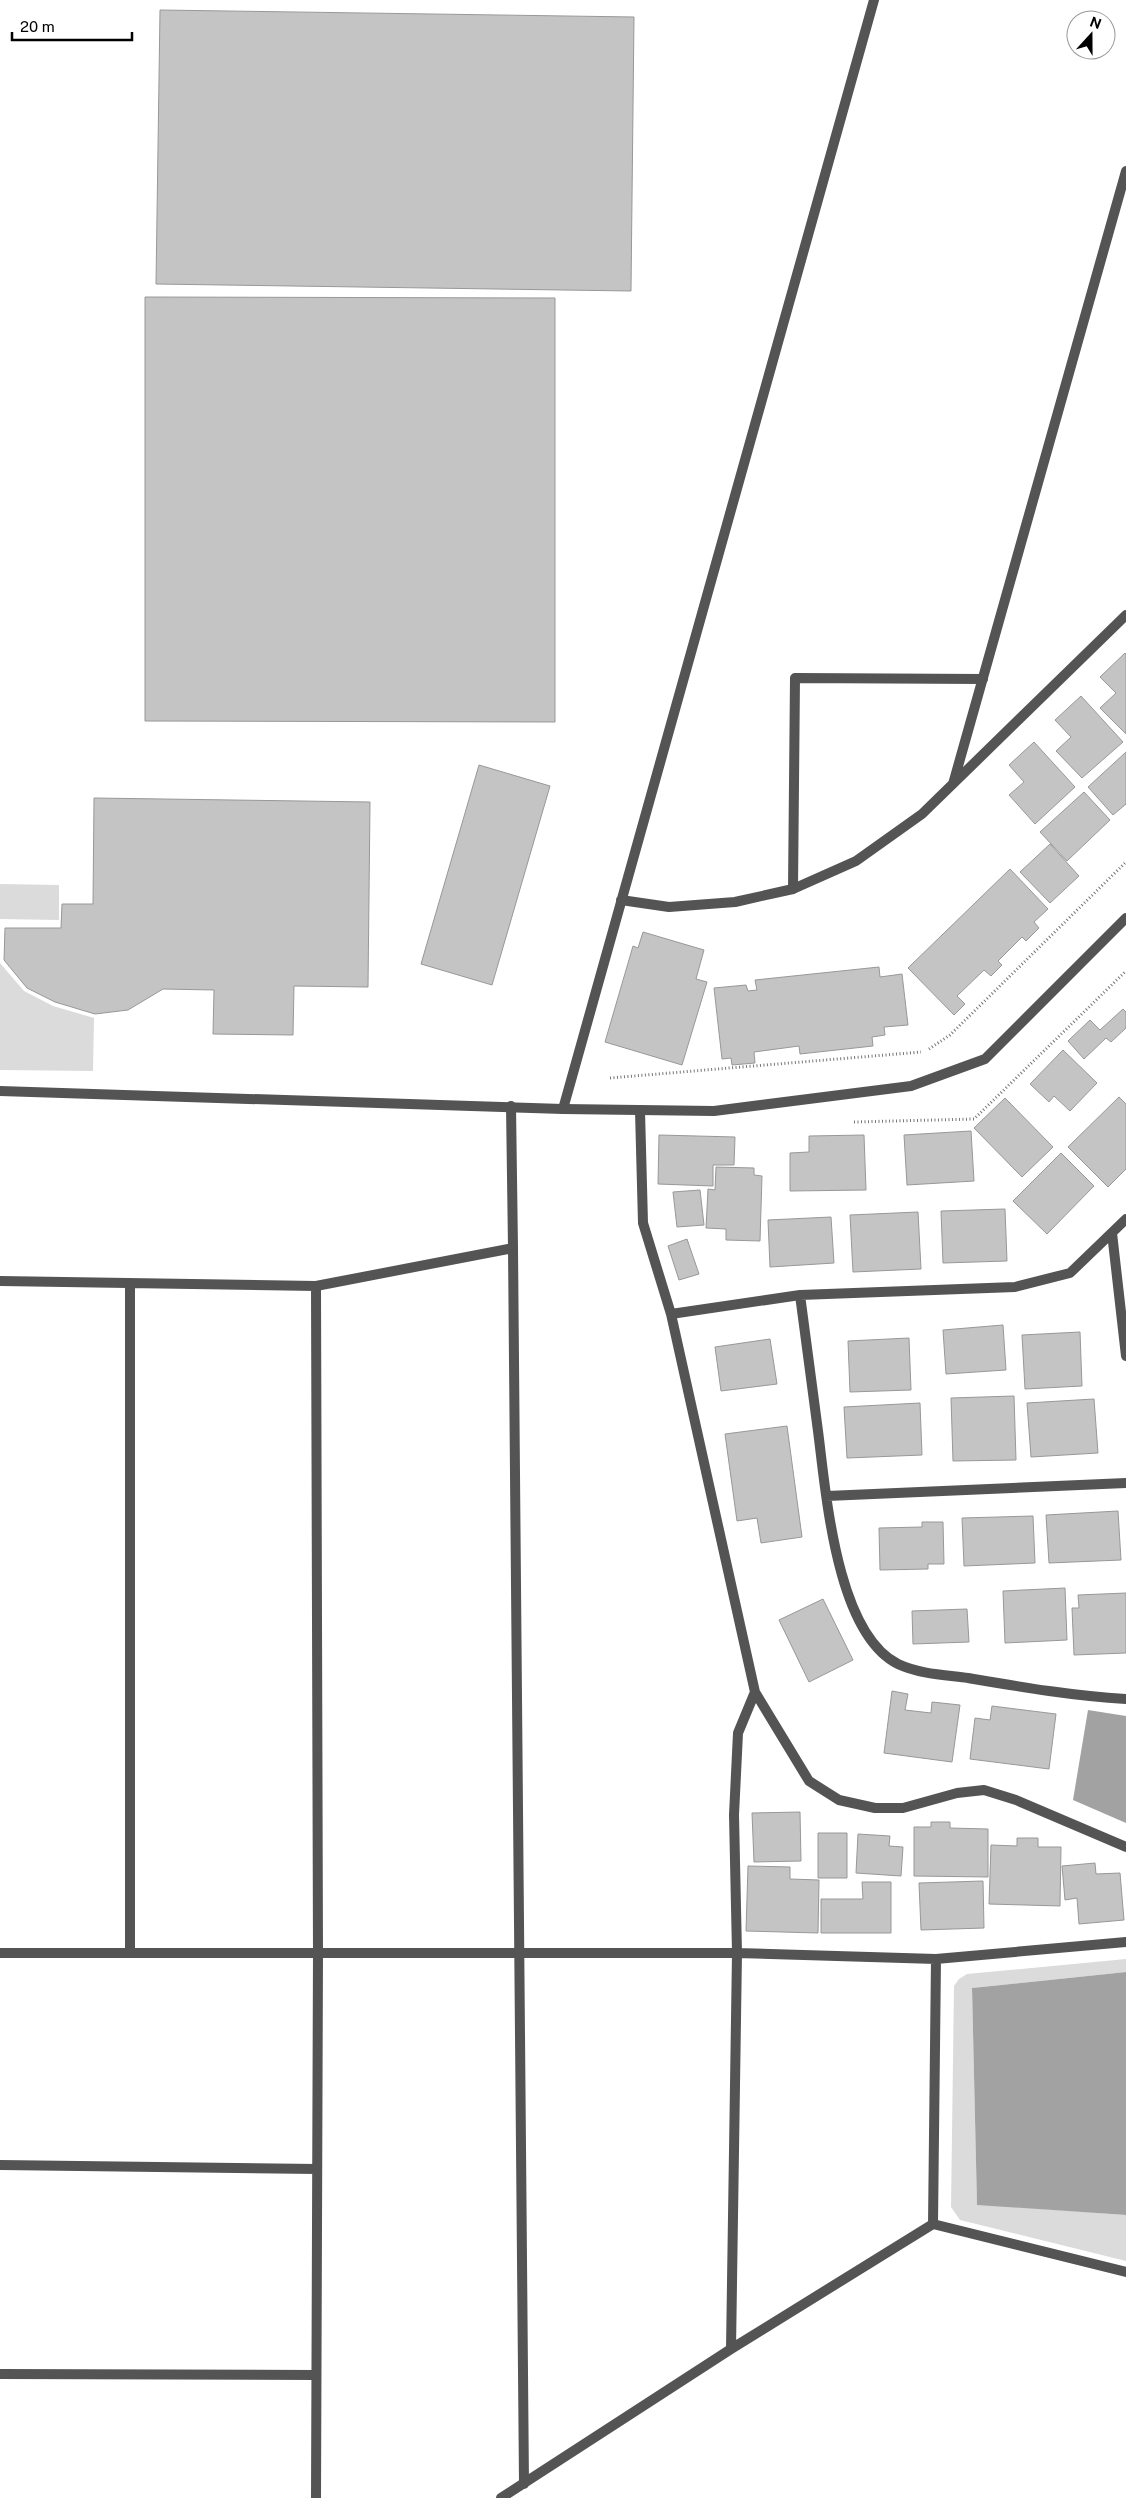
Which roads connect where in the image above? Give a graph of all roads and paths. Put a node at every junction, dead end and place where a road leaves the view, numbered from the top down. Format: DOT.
graph roads {
  1 [pos="874,0"];
  2 [pos="1126,171"];
  3 [pos="1126,616"];
  4 [pos="983,679"];
  5 [pos="953,784"];
  6 [pos="1126,862"];
  7 [pos="793,888"];
  8 [pos="621,900"];
  9 [pos="1126,918"];
  10 [pos="610,1078"];
  11 [pos="0,1092"];
  12 [pos="511,1106"];
  13 [pos="563,1109"];
  14 [pos="640,1111"];
  15 [pos="1126,1219"];
  16 [pos="1112,1233"];
  17 [pos="513,1248"];
  18 [pos="0,1281"];
  19 [pos="130,1284"];
  20 [pos="316,1286"];
  21 [pos="800,1295"];
  22 [pos="670,1314"];
  23 [pos="1126,1356"];
  24 [pos="1126,1483"];
  25 [pos="827,1496"];
  26 [pos="754,1692"];
  27 [pos="1126,1699"];
  28 [pos="1126,1847"];
  29 [pos="1126,1942"];
  30 [pos="0,1952"];
  31 [pos="130,1953"];
  32 [pos="318,1953"];
  33 [pos="519,1953"];
  34 [pos="737,1953"];
  35 [pos="936,1959"];
  36 [pos="0,2165"];
  37 [pos="317,2168"];
  38 [pos="933,2224"];
  39 [pos="1126,2272"];
  40 [pos="731,2349"];
  41 [pos="0,2374"];
  42 [pos="316,2375"];
  43 [pos="524,2484"];
  44 [pos="316,2498"];
  45 [pos="501,2498"];
  1 -- 8 [label="street"];
  2 -- 4 [label="street"];
  3 -- 5 [label="street"];
  4 -- 5 [label="street"];
  4 -- 7 [label="street"];
  5 -- 7 [label="street"];
  6 -- 10 [label="path"];
  7 -- 8 [label="street"];
  8 -- 13 [label="street"];
  9 -- 14 [label="street"];
  11 -- 12 [label="street"];
  12 -- 13 [label="street"];
  12 -- 17 [label="street"];
  13 -- 14 [label="street"];
  14 -- 22 [label="street"];
  15 -- 16 [label="street"];
  16 -- 21 [label="street"];
  16 -- 23 [label="street"];
  17 -- 20 [label="street"];
  17 -- 33 [label="street"];
  18 -- 19 [label="street"];
  19 -- 20 [label="street"];
  19 -- 31 [label="street"];
  20 -- 32 [label="street"];
  21 -- 22 [label="street"];
  21 -- 25 [label="street"];
  22 -- 26 [label="street"];
  24 -- 25 [label="street"];
  25 -- 27 [label="street"];
  26 -- 28 [label="street"];
  26 -- 34 [label="street"];
  29 -- 35 [label="street"];
  30 -- 31 [label="street"];
  31 -- 32 [label="street"];
  32 -- 33 [label="street"];
  32 -- 37 [label="street"];
  33 -- 34 [label="street"];
  33 -- 43 [label="street"];
  34 -- 35 [label="street"];
  34 -- 40 [label="street"];
  35 -- 38 [label="street"];
  36 -- 37 [label="street"];
  37 -- 42 [label="street"];
  38 -- 39 [label="street"];
  38 -- 40 [label="street"];
  40 -- 43 [label="street"];
  41 -- 42 [label="street"];
  42 -- 44 [label="street"];
  43 -- 45 [label="street"];
}
